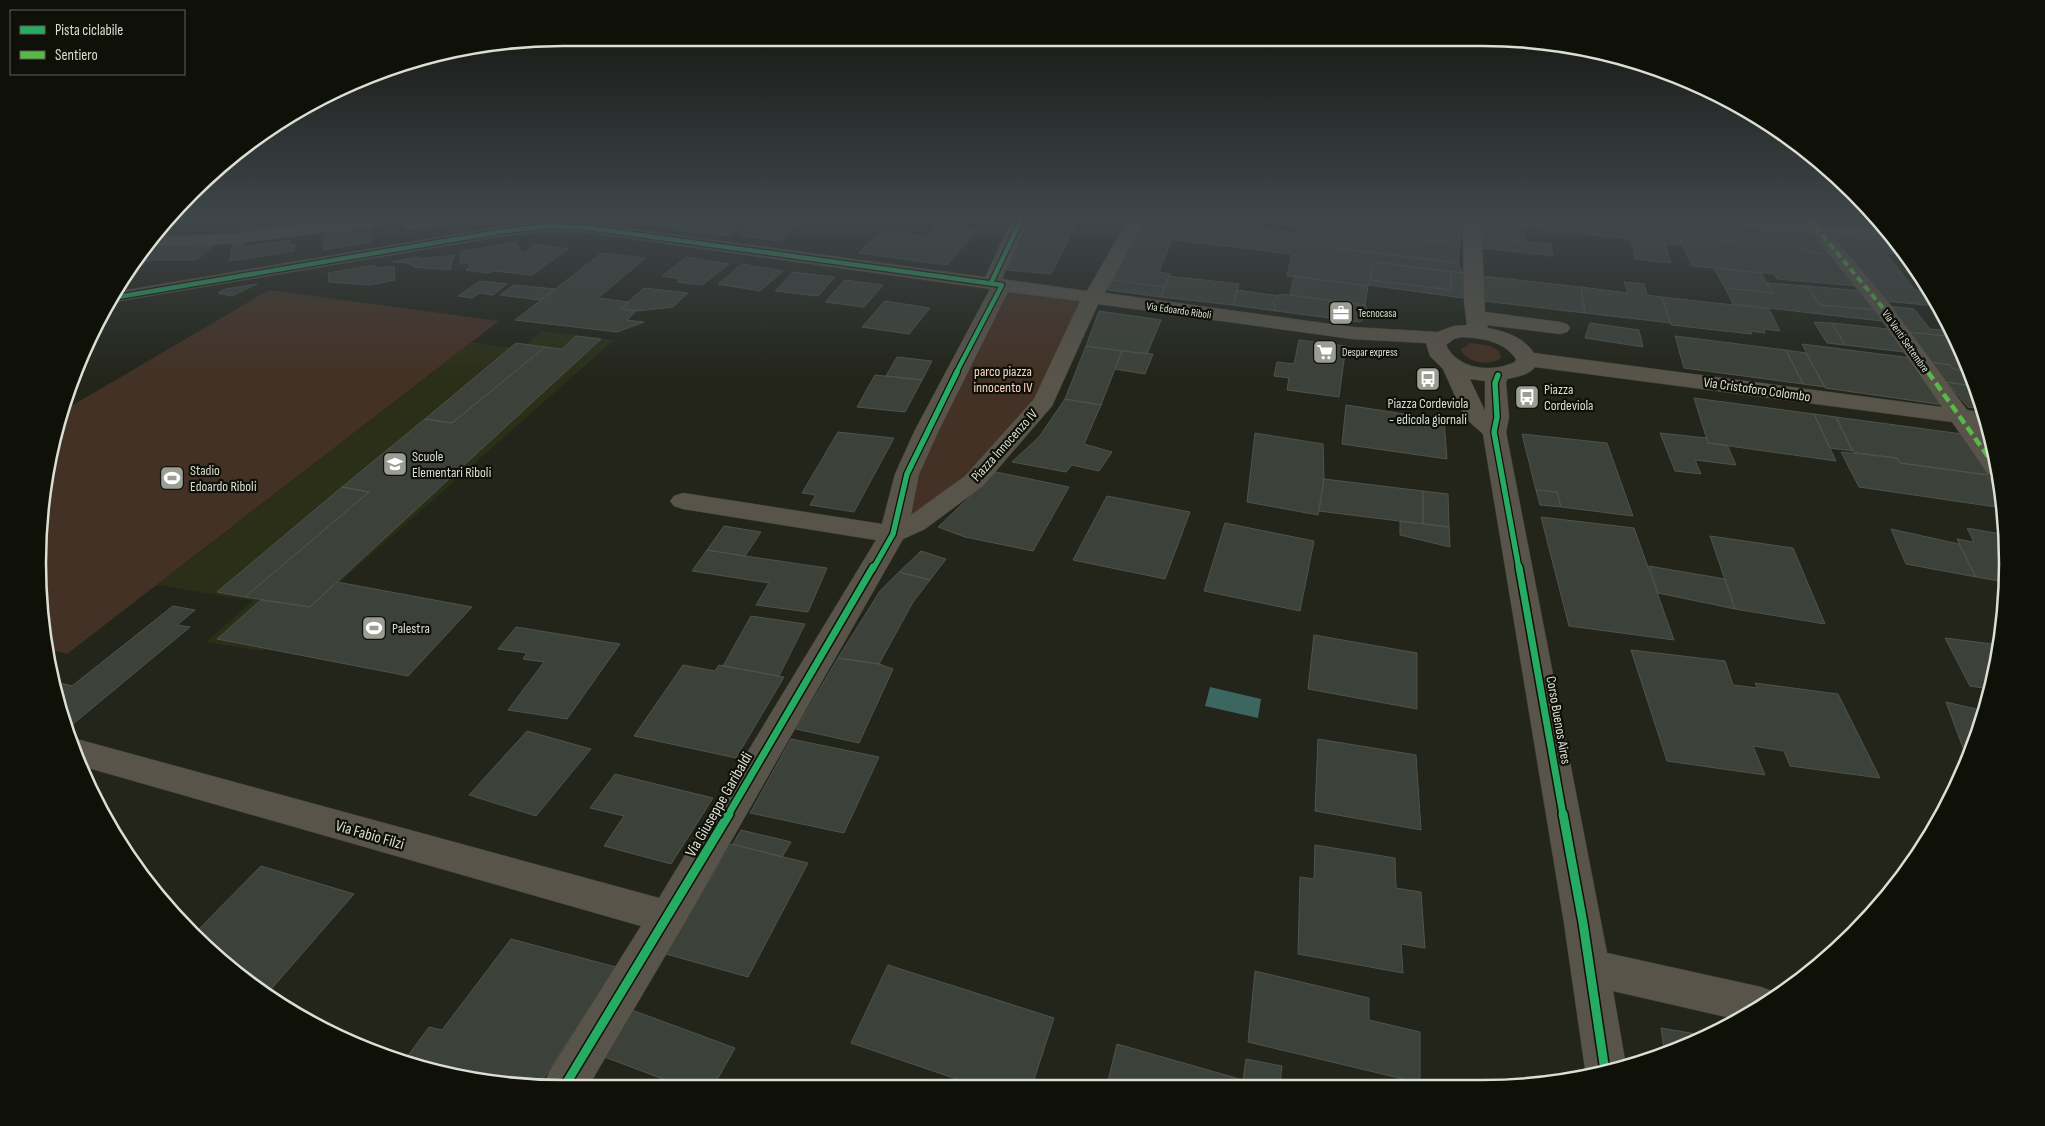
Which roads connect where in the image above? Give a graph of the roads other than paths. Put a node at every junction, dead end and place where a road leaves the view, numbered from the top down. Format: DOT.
graph roads {
  1 [pos="275,271"];
  2 [pos="906,271"];
  3 [pos="1001,271"];
  4 [pos="1109,271"];
  5 [pos="1474,271"];
  6 [pos="1851,271"];
  7 [pos="996,284"];
  8 [pos="120,297"];
  9 [pos="1090,298"];
  10 [pos="1477,325"];
  11 [pos="1560,328"];
  12 [pos="1443,353"];
  13 [pos="1527,358"];
  14 [pos="1498,375"];
  15 [pos="1959,416"];
  16 [pos="1978,419"];
  17 [pos="1494,432"];
  18 [pos="1988,457"];
  19 [pos="683,501"];
  20 [pos="893,534"];
  21 [pos="83,754"];
  22 [pos="668,917"];
  23 [pos="1589,968"];
  24 [pos="1752,1004"];
  25 [pos="1604,1065"];
  26 [pos="568,1080"];
  1 -- 8 [label="street, Via Edoardo Riboli"];
  2 -- 7 [label="street, Via Edoardo Riboli"];
  3 -- 7 [label="street, Via Giuseppe Garibaldi"];
  4 -- 9 [label="street, Piazza Innocenzo IV"];
  5 -- 10 [label="street"];
  6 -- 15 [label="street, Via Venti Settembre"];
  7 -- 9 [label="street, Via Edoardo Riboli"];
  7 -- 20 [label="street, Via Giuseppe Garibaldi"];
  9 -- 12 [label="street, Via Edoardo Riboli"];
  9 -- 20 [label="street, Piazza Innocenzo IV"];
  10 -- 11 [label="street"];
  10 -- 12 [label="street"];
  10 -- 13 [label="street"];
  12 -- 14 [label="street, Via Edoardo Riboli"];
  12 -- 17 [label="street"];
  13 -- 14 [label="street"];
  13 -- 15 [label="street, Via Cristoforo Colombo"];
  14 -- 17 [label="street, Corso Buenos Aires"];
  15 -- 16 [label="street, Via Cristoforo Colombo"];
  15 -- 18 [label="street, Via Venti Settembre"];
  17 -- 23 [label="street, Corso Buenos Aires"];
  19 -- 20 [label="street"];
  20 -- 22 [label="street, Via Giuseppe Garibaldi"];
  21 -- 22 [label="street, Via Fabio Filzi"];
  22 -- 26 [label="street, Via Giuseppe Garibaldi"];
  23 -- 24 [label="street"];
  23 -- 25 [label="street, Corso Buenos Aires"];
}
